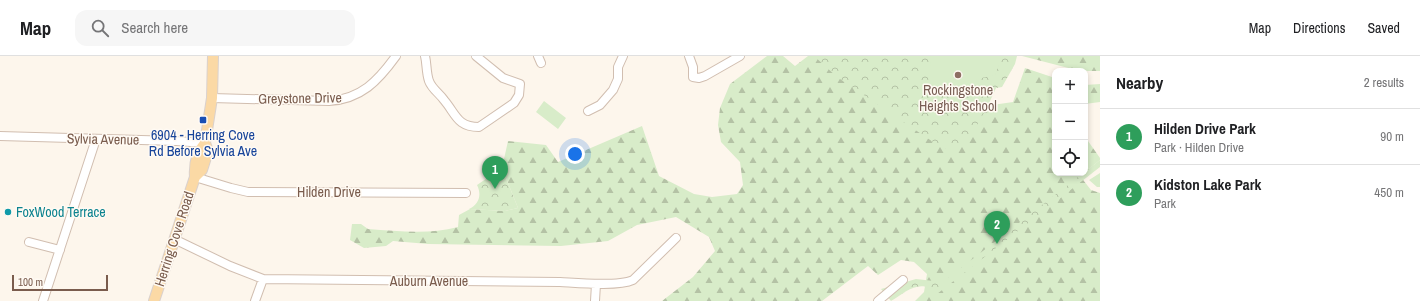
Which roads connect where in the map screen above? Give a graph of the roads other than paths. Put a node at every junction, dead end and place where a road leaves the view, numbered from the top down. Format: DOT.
graph roads {
  1 [pos="213,56"];
  2 [pos="396,56"];
  3 [pos="425,56"];
  4 [pos="476,56"];
  5 [pos="623,56"];
  6 [pos="689,56"];
  7 [pos="740,56"];
  8 [pos="212,98"];
  9 [pos="588,111"];
  10 [pos="0,136"];
  11 [pos="96,139"];
  12 [pos="205,143"];
  13 [pos="195,177"];
  14 [pos="466,193"];
  15 [pos="676,238"];
  16 [pos="174,239"];
  17 [pos="29,242"];
  18 [pos="60,250"];
  19 [pos="263,279"];
  20 [pos="903,280"];
  21 [pos="596,284"];
  22 [pos="43,301"];
  23 [pos="154,301"];
  24 [pos="255,301"];
  25 [pos="595,301"];
  26 [pos="878,301"];
  1 -- 8 [label="main road, Herring Cove Road"];
  2 -- 8 [label="street, Greystone Drive"];
  3 -- 4 [label="street"];
  5 -- 9 [label="street"];
  6 -- 7 [label="street"];
  8 -- 12 [label="main road, Herring Cove Road"];
  10 -- 11 [label="street, Sylvia Avenue"];
  11 -- 12 [label="street, Sylvia Avenue"];
  11 -- 18 [label="street"];
  12 -- 13 [label="main road, Herring Cove Road"];
  13 -- 14 [label="street, Hilden Drive"];
  13 -- 16 [label="main road, Herring Cove Road"];
  15 -- 21 [label="street, Auburn Avenue"];
  16 -- 19 [label="street, Auburn Avenue"];
  16 -- 23 [label="main road, Herring Cove Road"];
  17 -- 18 [label="street"];
  18 -- 22 [label="street"];
  19 -- 21 [label="street, Auburn Avenue"];
  19 -- 24 [label="street"];
  20 -- 26 [label="street"];
  21 -- 25 [label="street"];
}
